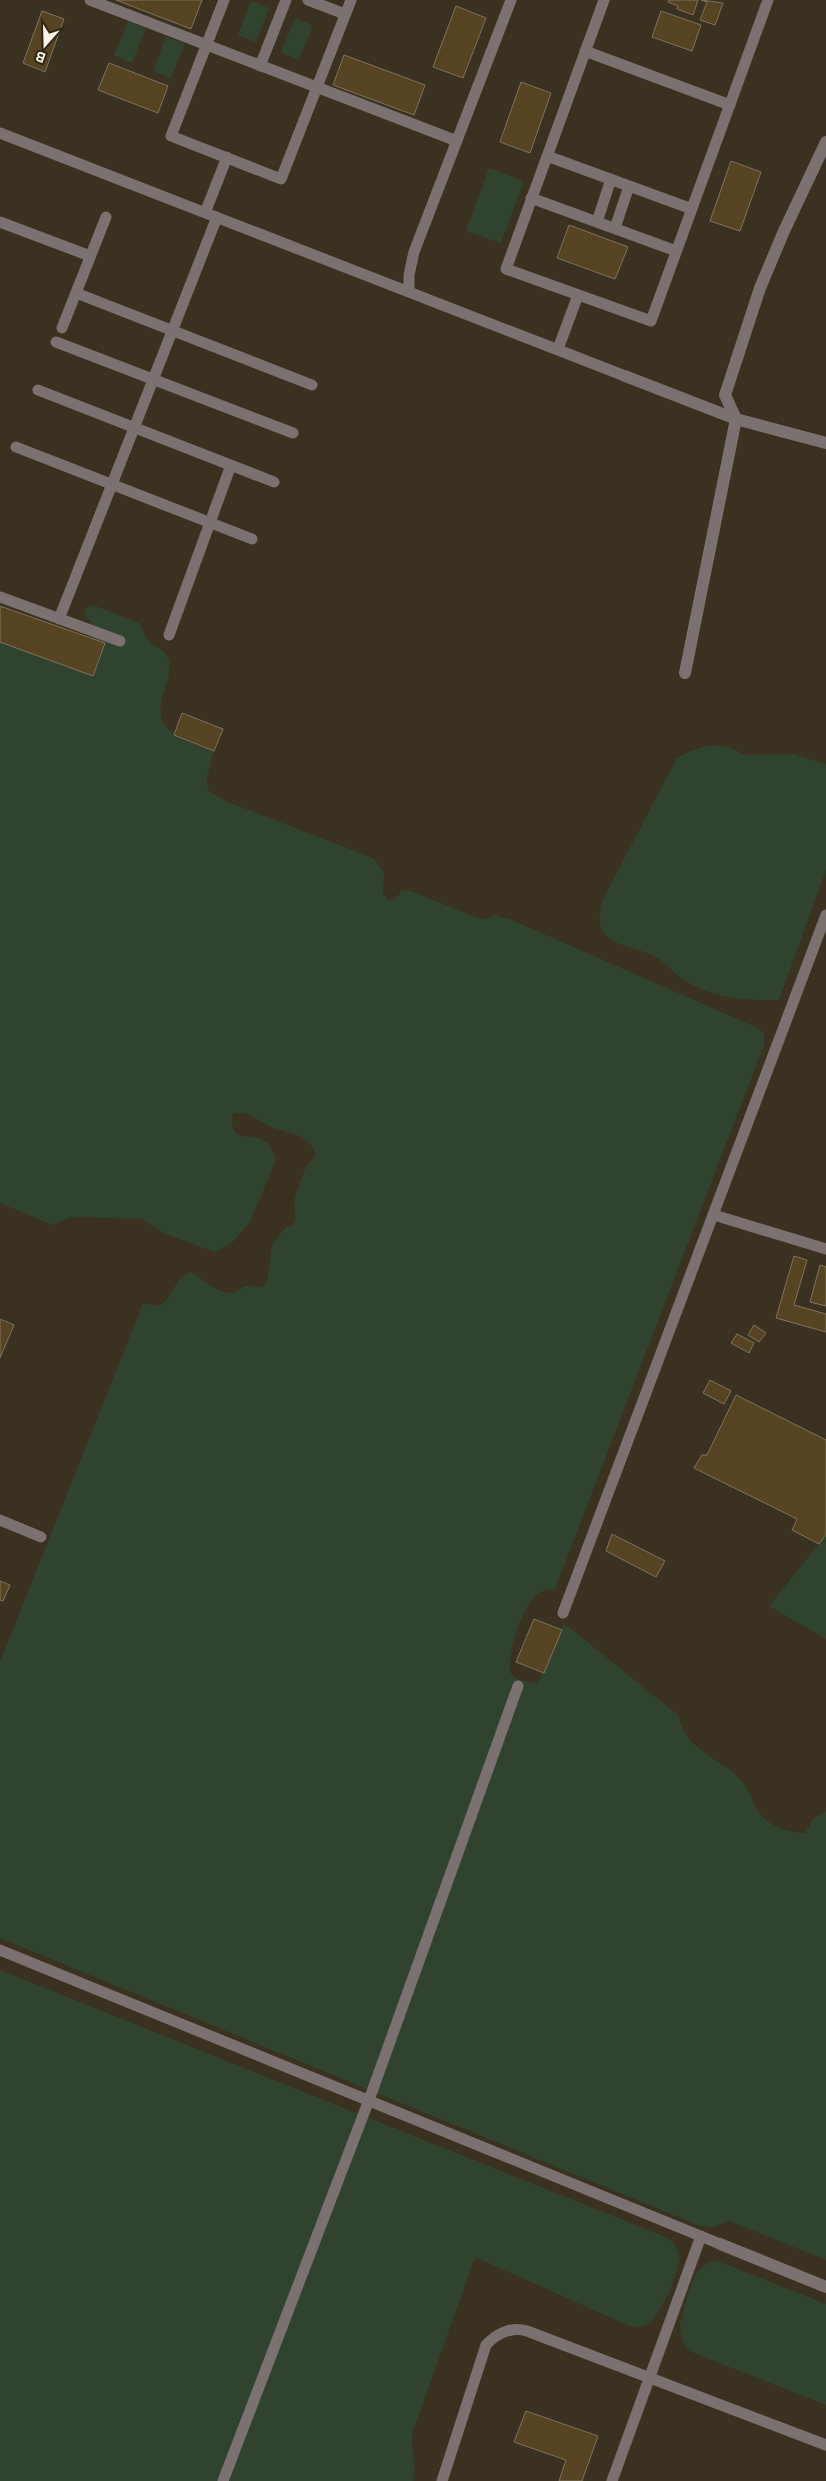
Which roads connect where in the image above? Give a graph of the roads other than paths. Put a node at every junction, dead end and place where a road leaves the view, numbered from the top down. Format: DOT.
graph roads {
  1 [pos="90,0"];
  2 [pos="224,0"];
  3 [pos="286,0"];
  4 [pos="351,0"];
  5 [pos="511,0"];
  6 [pos="604,0"];
  7 [pos="768,0"];
  8 [pos="312,1"];
  9 [pos="345,14"];
  10 [pos="206,46"];
  11 [pos="585,51"];
  12 [pos="260,66"];
  13 [pos="316,88"];
  14 [pos="730,105"];
  15 [pos="0,134"];
  16 [pos="457,141"];
  17 [pos="826,142"];
  18 [pos="547,156"];
  19 [pos="227,157"];
  20 [pos="611,179"];
  21 [pos="629,186"];
  22 [pos="532,198"];
  23 [pos="692,209"];
  24 [pos="205,213"];
  25 [pos="106,217"];
  26 [pos="217,217"];
  27 [pos="0,222"];
  28 [pos="597,222"];
  29 [pos="615,228"];
  30 [pos="676,251"];
  31 [pos="90,256"];
  32 [pos="409,292"];
  33 [pos="76,293"];
  34 [pos="578,295"];
  35 [pos="62,328"];
  36 [pos="173,330"];
  37 [pos="56,342"];
  38 [pos="558,350"];
  39 [pos="625,376"];
  40 [pos="154,380"];
  41 [pos="312,384"];
  42 [pos="38,390"];
  43 [pos="736,419"];
  44 [pos="135,428"];
  45 [pos="293,433"];
  46 [pos="826,443"];
  47 [pos="16,446"];
  48 [pos="232,465"];
  49 [pos="274,482"];
  50 [pos="113,484"];
  51 [pos="210,522"];
  52 [pos="252,539"];
  53 [pos="0,597"];
  54 [pos="59,619"];
  55 [pos="169,635"];
  56 [pos="120,641"];
  57 [pos="685,673"];
  58 [pos="826,915"];
  59 [pos="714,1214"];
  60 [pos="826,1249"];
  61 [pos="0,1520"];
  62 [pos="41,1537"];
  63 [pos="563,1613"];
  64 [pos="518,1686"];
  65 [pos="0,1950"];
  66 [pos="369,2100"];
  67 [pos="701,2236"];
  68 [pos="720,2244"];
  69 [pos="826,2287"];
  70 [pos="650,2377"];
  71 [pos="826,2445"];
  72 [pos="223,2481"];
  73 [pos="442,2481"];
  74 [pos="612,2481"];
  1 -- 10 [label="lane"];
  2 -- 10 [label="lane"];
  3 -- 12 [label="lane"];
  4 -- 9 [label="lane"];
  5 -- 16 [label="lane"];
  6 -- 11 [label="lane"];
  7 -- 14 [label="lane"];
  8 -- 9 [label="lane"];
  9 -- 13 [label="lane"];
  10 -- 12 [label="lane"];
  10 -- 19 [label="lane"];
  11 -- 14 [label="lane"];
  11 -- 18 [label="lane"];
  12 -- 13 [label="lane"];
  13 -- 16 [label="lane"];
  13 -- 19 [label="lane"];
  14 -- 23 [label="lane"];
  15 -- 24 [label="lane"];
  16 -- 32 [label="lane"];
  17 -- 43 [label="street"];
  18 -- 20 [label="lane"];
  18 -- 22 [label="lane"];
  19 -- 24 [label="lane"];
  20 -- 21 [label="lane"];
  20 -- 28 [label="lane"];
  21 -- 23 [label="lane"];
  21 -- 29 [label="lane"];
  22 -- 28 [label="lane"];
  22 -- 34 [label="lane"];
  23 -- 30 [label="lane"];
  24 -- 26 [label="lane"];
  25 -- 31 [label="lane"];
  26 -- 32 [label="lane"];
  26 -- 36 [label="lane"];
  27 -- 31 [label="lane"];
  28 -- 29 [label="lane"];
  29 -- 30 [label="lane"];
  30 -- 34 [label="lane"];
  31 -- 33 [label="lane"];
  32 -- 38 [label="lane"];
  33 -- 35 [label="lane"];
  33 -- 36 [label="lane"];
  34 -- 38 [label="lane"];
  36 -- 40 [label="lane"];
  36 -- 41 [label="lane"];
  37 -- 40 [label="lane"];
  38 -- 39 [label="lane"];
  39 -- 43 [label="street"];
  40 -- 44 [label="lane"];
  40 -- 45 [label="lane"];
  42 -- 44 [label="lane"];
  43 -- 46 [label="street"];
  43 -- 57 [label="street"];
  44 -- 48 [label="lane"];
  44 -- 50 [label="lane"];
  47 -- 50 [label="lane"];
  48 -- 49 [label="lane"];
  48 -- 51 [label="lane"];
  50 -- 51 [label="lane"];
  50 -- 54 [label="lane"];
  51 -- 52 [label="lane"];
  51 -- 55 [label="lane"];
  53 -- 54 [label="lane"];
  54 -- 56 [label="lane"];
  58 -- 59 [label="lane"];
  59 -- 60 [label="lane"];
  59 -- 63 [label="lane"];
  61 -- 62 [label="lane"];
  64 -- 66 [label="lane"];
  65 -- 66 [label="lane"];
  66 -- 67 [label="lane"];
  66 -- 72 [label="lane"];
  67 -- 68 [label="lane"];
  67 -- 70 [label="lane"];
  68 -- 69 [label="street"];
  70 -- 71 [label="lane"];
  70 -- 73 [label="lane"];
  70 -- 74 [label="lane"];
}
